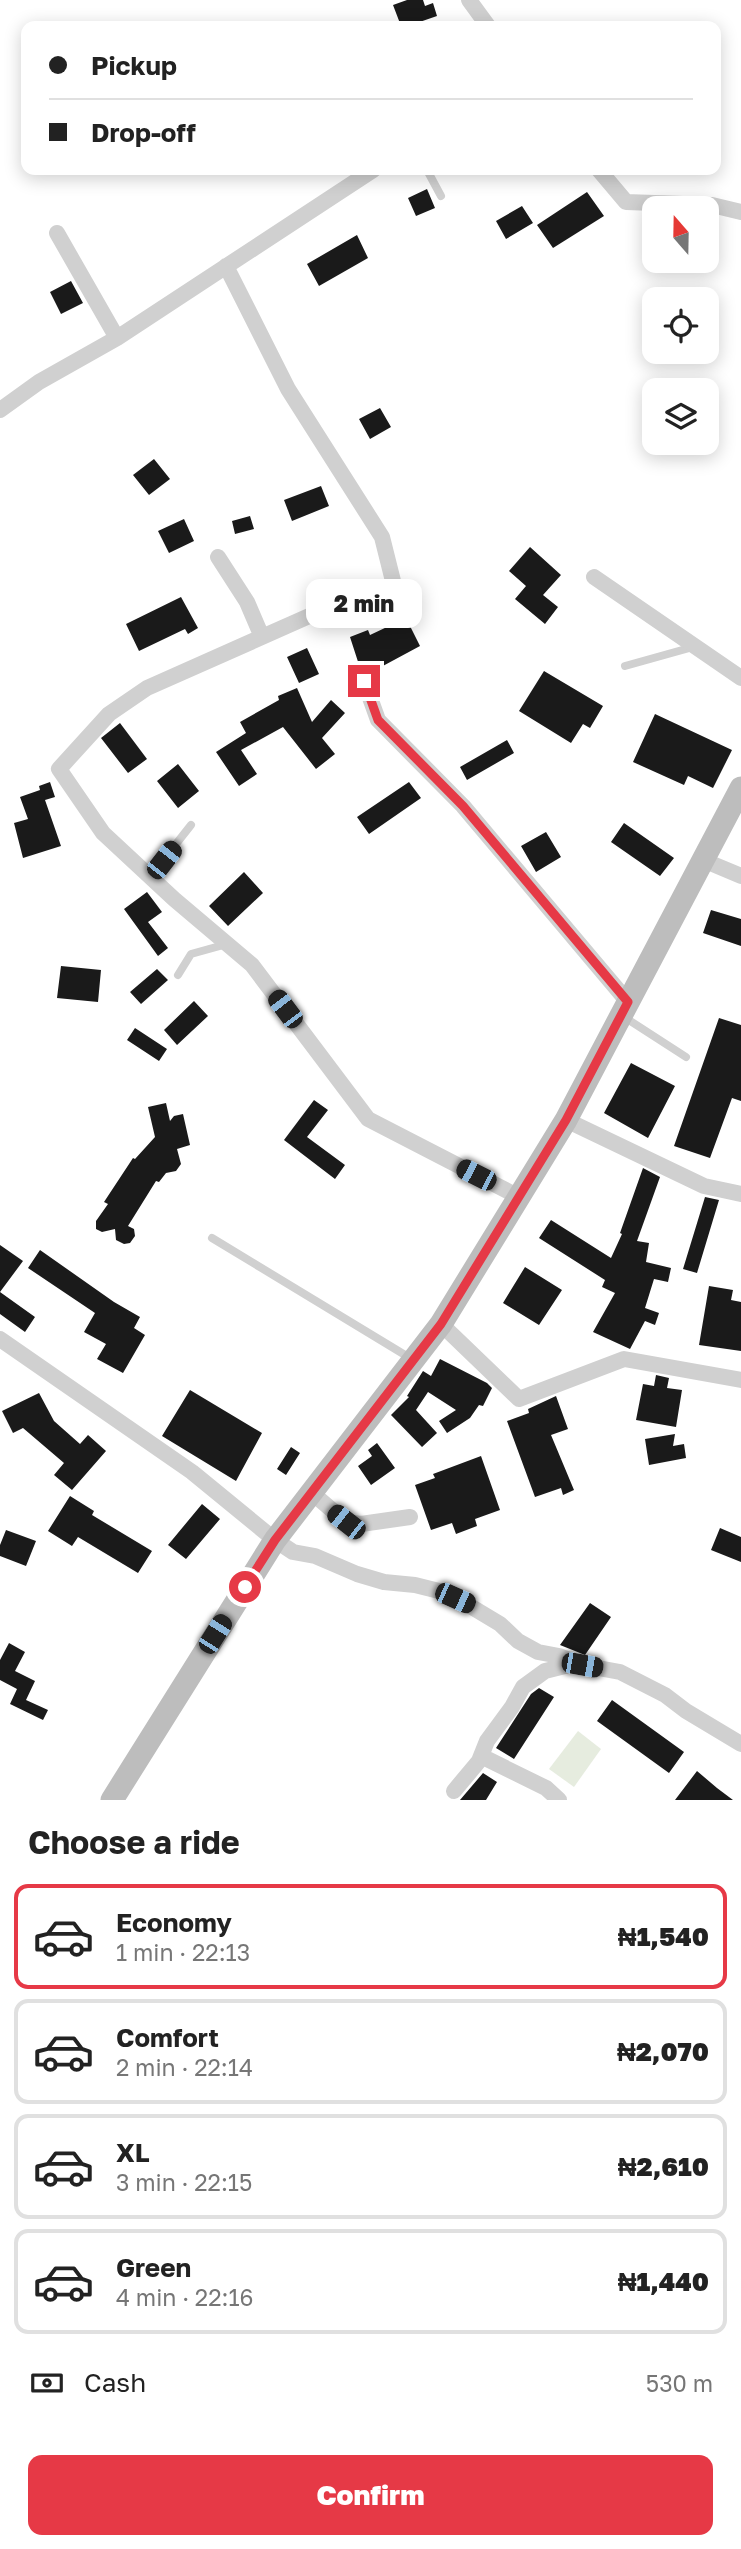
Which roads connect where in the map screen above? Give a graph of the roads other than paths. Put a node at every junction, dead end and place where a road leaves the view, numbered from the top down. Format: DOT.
graph roads {
  1 [pos="468,0"];
  2 [pos="484,21"];
  3 [pos="365,175"];
  4 [pos="430,175"];
  5 [pos="603,175"];
  6 [pos="441,195"];
  7 [pos="741,212"];
  8 [pos="57,233"];
  9 [pos="226,266"];
  10 [pos="117,338"];
  11 [pos="0,410"];
  12 [pos="218,557"];
  13 [pos="594,576"];
  14 [pos="262,637"];
  15 [pos="694,646"];
  16 [pos="625,666"];
  17 [pos="741,678"];
  18 [pos="364,681"];
  19 [pos="741,788"];
  20 [pos="191,825"];
  21 [pos="704,860"];
  22 [pos="741,876"];
  23 [pos="150,877"];
  24 [pos="228,944"];
  25 [pos="178,975"];
  26 [pos="625,1008"];
  27 [pos="686,1057"];
  28 [pos="566,1120"];
  29 [pos="741,1194"];
  30 [pos="519,1197"];
  31 [pos="212,1238"];
  32 [pos="441,1324"];
  33 [pos="0,1339"];
  34 [pos="414,1360"];
  35 [pos="741,1380"];
  36 [pos="312,1492"];
  37 [pos="410,1517"];
  38 [pos="275,1540"];
  39 [pos="577,1663"];
  40 [pos="741,1744"];
  41 [pos="481,1756"];
  42 [pos="454,1791"];
  43 [pos="112,1800"];
  44 [pos="559,1800"];
  1 -- 2 [label="street"];
  3 -- 9 [label="street"];
  4 -- 6 [label="lane"];
  5 -- 7 [label="street"];
  8 -- 10 [label="street"];
  9 -- 10 [label="street"];
  9 -- 14 [label="street"];
  10 -- 11 [label="street"];
  12 -- 14 [label="street"];
  13 -- 15 [label="street"];
  14 -- 23 [label="street"];
  15 -- 16 [label="lane"];
  15 -- 17 [label="street"];
  18 -- 26 [label="street"];
  19 -- 21 [label="street"];
  20 -- 23 [label="lane"];
  21 -- 22 [label="street"];
  21 -- 26 [label="street"];
  23 -- 24 [label="street"];
  24 -- 25 [label="lane"];
  24 -- 30 [label="street"];
  26 -- 27 [label="lane"];
  26 -- 28 [label="street"];
  28 -- 29 [label="street"];
  28 -- 30 [label="street"];
  30 -- 32 [label="street"];
  31 -- 34 [label="lane"];
  32 -- 34 [label="street"];
  32 -- 35 [label="street"];
  33 -- 38 [label="street"];
  34 -- 36 [label="street"];
  36 -- 37 [label="street"];
  36 -- 38 [label="street"];
  38 -- 39 [label="street"];
  38 -- 43 [label="street"];
  39 -- 40 [label="street"];
  39 -- 41 [label="street"];
  41 -- 42 [label="street"];
  41 -- 44 [label="street"];
}
